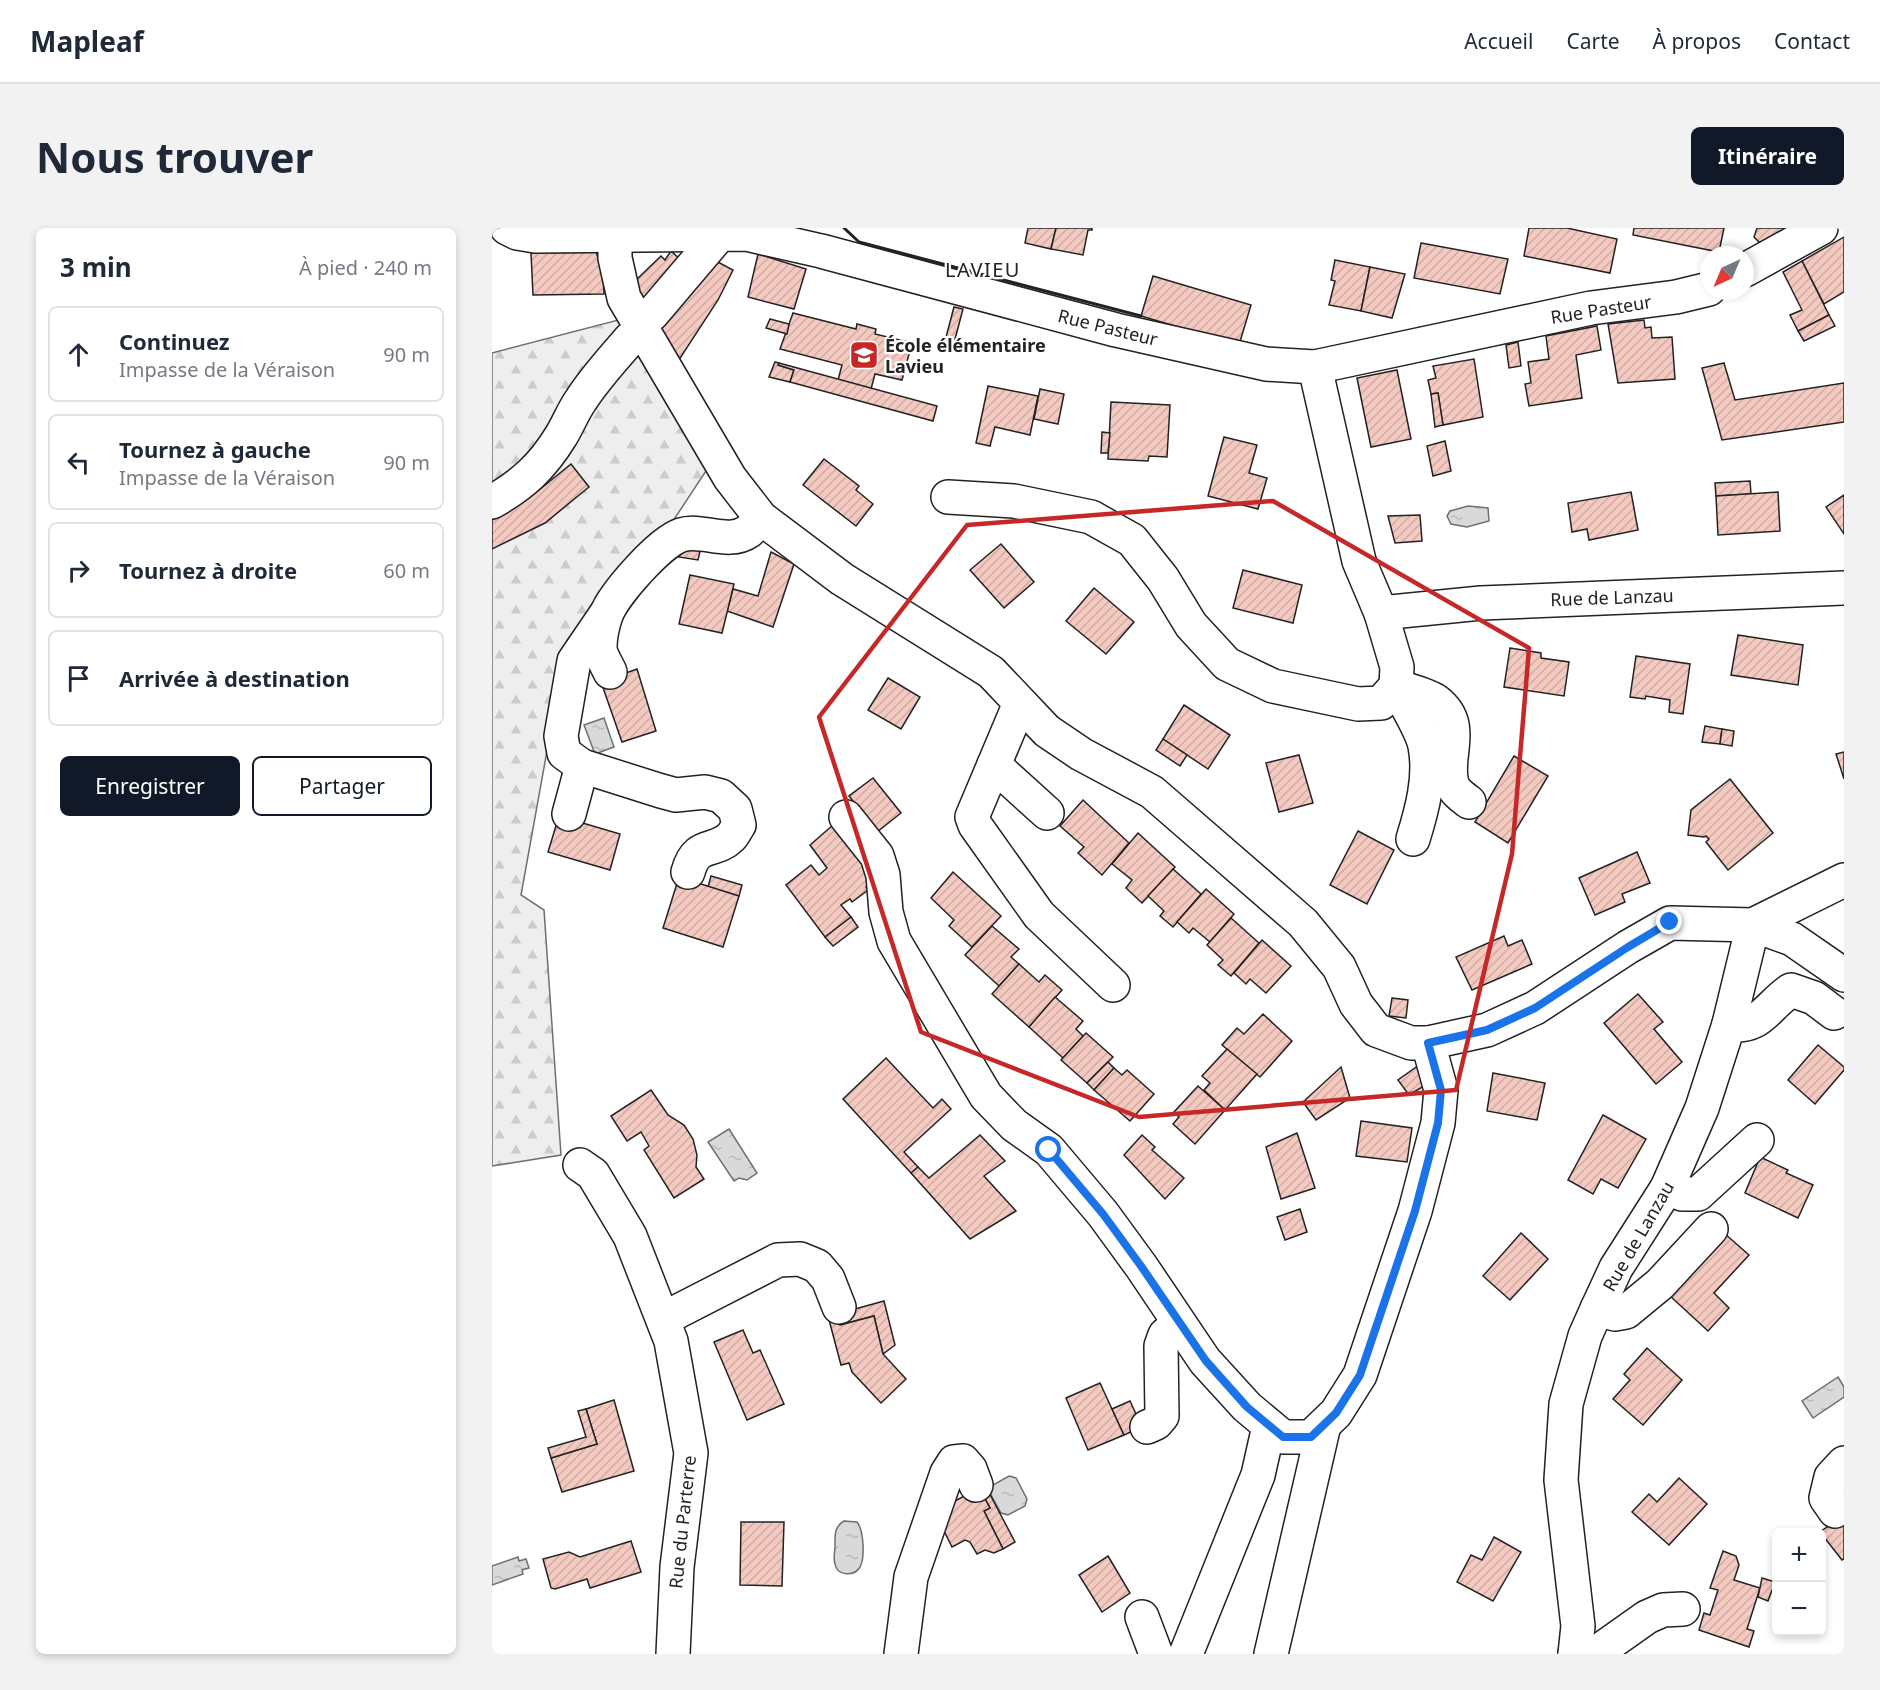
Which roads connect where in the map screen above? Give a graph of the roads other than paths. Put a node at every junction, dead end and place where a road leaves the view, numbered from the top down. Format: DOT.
graph roads {
  1 [pos="507,228"];
  2 [pos="1821,228"];
  3 [pos="615,234"];
  4 [pos="720,234"];
  5 [pos="822,240"];
  6 [pos="1754,265"];
  7 [pos="1700,291"];
  8 [pos="652,314"];
  9 [pos="630,339"];
  10 [pos="1315,367"];
  11 [pos="948,497"];
  12 [pos="492,502"];
  13 [pos="761,518"];
  14 [pos="1844,588"];
  15 [pos="1381,613"];
  16 [pos="606,614"];
  17 [pos="610,672"];
  18 [pos="1396,686"];
  19 [pos="1020,703"];
  20 [pos="994,765"];
  21 [pos="582,766"];
  22 [pos="1469,802"];
  23 [pos="1047,813"];
  24 [pos="569,814"];
  25 [pos="846,817"];
  26 [pos="1413,839"];
  27 [pos="688,872"];
  28 [pos="1844,880"];
  29 [pos="1753,925"];
  30 [pos="1844,975"];
  31 [pos="1113,985"];
  32 [pos="1834,1013"];
  33 [pos="1729,1024"];
  34 [pos="1428,1043"];
  35 [pos="1757,1140"];
  36 [pos="580,1166"];
  37 [pos="1667,1188"];
  38 [pos="1711,1229"];
  39 [pos="839,1307"];
  40 [pos="1597,1309"];
  41 [pos="659,1310"];
  42 [pos="1179,1324"];
  43 [pos="1324,1425"];
  44 [pos="1269,1426"];
  45 [pos="1147,1427"];
  46 [pos="1844,1463"];
  47 [pos="976,1485"];
  48 [pos="1835,1511"];
  49 [pos="1683,1609"];
  50 [pos="1142,1617"];
  51 [pos="673,1654"];
  52 [pos="901,1654"];
  53 [pos="1156,1654"];
  54 [pos="1186,1654"];
  55 [pos="1271,1654"];
  56 [pos="1575,1654"];
  1 -- 3 [label="street, Rue Pasteur"];
  2 -- 6 [label="street"];
  3 -- 4 [label="street, Rue Pasteur"];
  3 -- 13 [label="street"];
  4 -- 5 [label="street, Rue Pasteur"];
  4 -- 8 [label="street"];
  5 -- 10 [label="street, Rue Pasteur"];
  7 -- 10 [label="street, Rue Pasteur"];
  9 -- 12 [label="street"];
  10 -- 15 [label="street"];
  11 -- 18 [label="street"];
  13 -- 16 [label="street"];
  13 -- 19 [label="street"];
  14 -- 15 [label="street, Rue de Lanzau"];
  15 -- 18 [label="street"];
  16 -- 17 [label="street"];
  16 -- 21 [label="street"];
  18 -- 22 [label="street"];
  18 -- 26 [label="street"];
  19 -- 20 [label="street"];
  19 -- 34 [label="street"];
  20 -- 23 [label="street"];
  20 -- 31 [label="street"];
  21 -- 24 [label="street"];
  21 -- 27 [label="street"];
  25 -- 42 [label="street"];
  28 -- 29 [label="street"];
  29 -- 30 [label="street"];
  29 -- 33 [label="street, Rue de Lanzau"];
  29 -- 34 [label="street"];
  32 -- 33 [label="street"];
  33 -- 37 [label="street, Rue de Lanzau"];
  34 -- 43 [label="street"];
  35 -- 37 [label="street"];
  36 -- 41 [label="street, Rue du Parterre"];
  37 -- 40 [label="street, Rue de Lanzau"];
  38 -- 40 [label="street"];
  39 -- 41 [label="street"];
  40 -- 56 [label="street, Rue de Lanzau"];
  41 -- 51 [label="street, Rue du Parterre"];
  42 -- 44 [label="street"];
  42 -- 45 [label="street"];
  43 -- 44 [label="street"];
  43 -- 55 [label="street"];
  44 -- 54 [label="street"];
  46 -- 48 [label="street"];
  47 -- 52 [label="street"];
  49 -- 56 [label="street"];
  50 -- 53 [label="street"];
}
